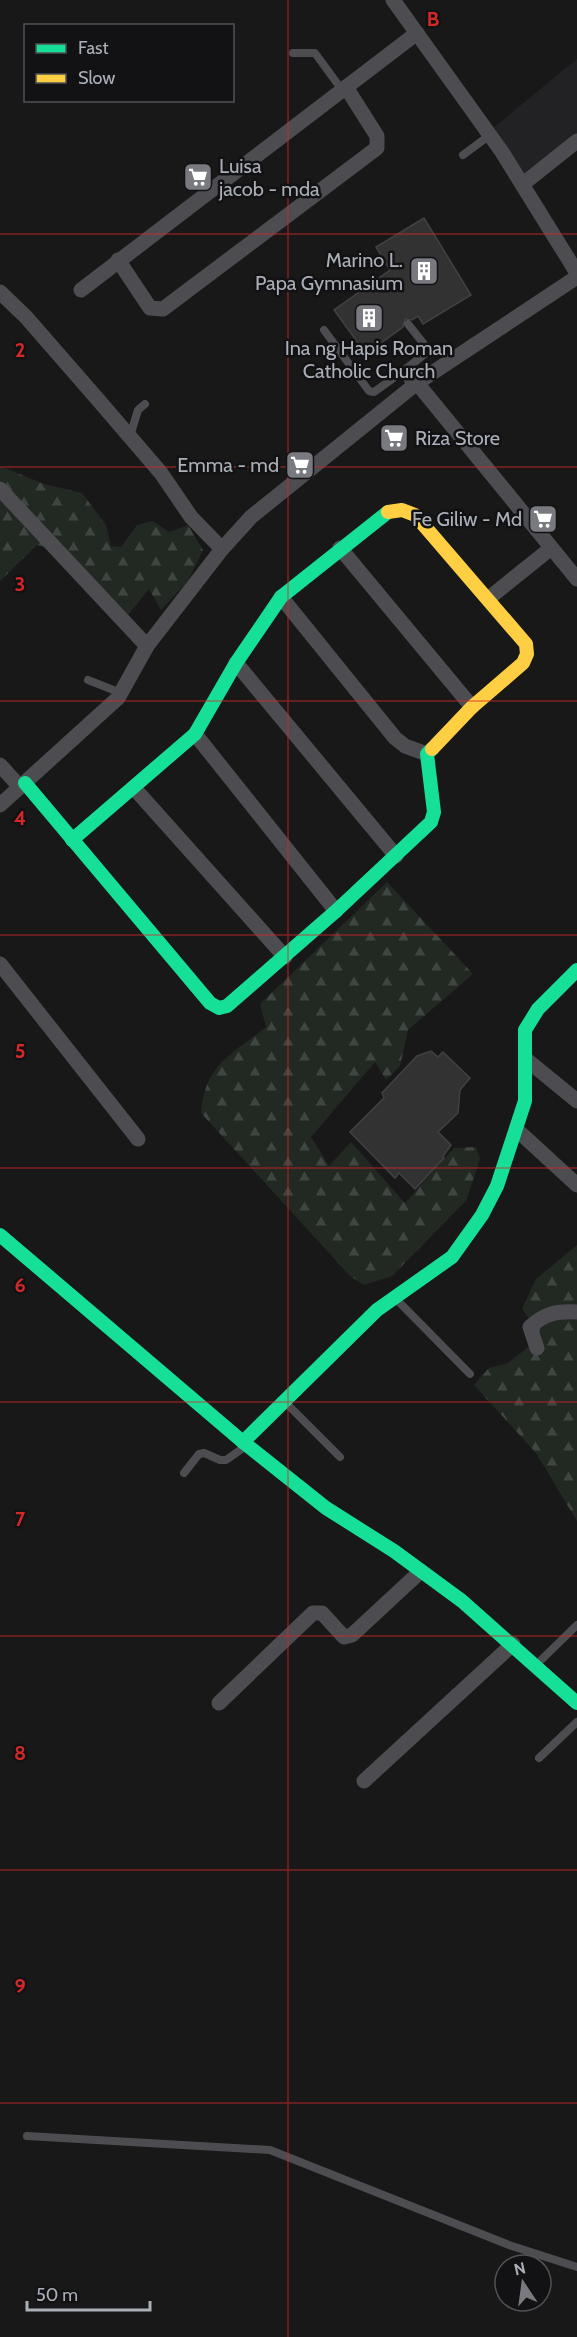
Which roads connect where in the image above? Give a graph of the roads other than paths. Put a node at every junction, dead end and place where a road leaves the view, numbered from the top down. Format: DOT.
graph roads {
  1 [pos="398,2"];
  2 [pos="417,33"];
  3 [pos="293,53"];
  4 [pos="344,89"];
  5 [pos="490,135"];
  6 [pos="577,141"];
  7 [pos="463,154"];
  8 [pos="523,184"];
  9 [pos="118,260"];
  10 [pos="577,275"];
  11 [pos="81,290"];
  12 [pos="0,292"];
  13 [pos="408,324"];
  14 [pos="324,330"];
  15 [pos="402,372"];
  16 [pos="415,385"];
  17 [pos="145,404"];
  18 [pos="130,436"];
  19 [pos="0,489"];
  20 [pos="340,548"];
  21 [pos="222,549"];
  22 [pos="550,549"];
  23 [pos="577,579"];
  24 [pos="281,597"];
  25 [pos="489,598"];
  26 [pos="147,646"];
  27 [pos="236,663"];
  28 [pos="88,680"];
  29 [pos="121,693"];
  30 [pos="472,707"];
  31 [pos="195,734"];
  32 [pos="427,754"];
  33 [pos="0,765"];
  34 [pos="23,785"];
  35 [pos="135,788"];
  36 [pos="0,805"];
  37 [pos="72,840"];
  38 [pos="396,856"];
  39 [pos="336,911"];
  40 [pos="285,957"];
  41 [pos="0,964"];
  42 [pos="577,970"];
  43 [pos="527,1060"];
  44 [pos="577,1101"];
  45 [pos="517,1130"];
  46 [pos="138,1139"];
  47 [pos="577,1185"];
  48 [pos="0,1235"];
  49 [pos="395,1298"];
  50 [pos="577,1312"];
  51 [pos="537,1348"];
  52 [pos="470,1374"];
  53 [pos="284,1401"];
  54 [pos="245,1443"];
  55 [pos="340,1457"];
  56 [pos="184,1473"];
  57 [pos="420,1570"];
  58 [pos="577,1625"];
  59 [pos="513,1644"];
  60 [pos="536,1665"];
  61 [pos="219,1702"];
  62 [pos="577,1703"];
  63 [pos="577,1722"];
  64 [pos="539,1758"];
  65 [pos="364,1781"];
  66 [pos="27,2136"];
  67 [pos="577,2267"];
  1 -- 2 [label="street"];
  2 -- 4 [label="street"];
  2 -- 5 [label="street"];
  3 -- 4 [label="lane"];
  4 -- 9 [label="street"];
  4 -- 9 [label="street"];
  5 -- 7 [label="lane"];
  5 -- 8 [label="street"];
  6 -- 8 [label="street"];
  8 -- 10 [label="street"];
  9 -- 11 [label="street"];
  10 -- 16 [label="street"];
  12 -- 18 [label="street"];
  13 -- 15 [label="lane"];
  14 -- 15 [label="lane"];
  15 -- 16 [label="lane"];
  16 -- 21 [label="street"];
  16 -- 22 [label="street"];
  17 -- 18 [label="lane"];
  18 -- 21 [label="street"];
  19 -- 26 [label="street"];
  20 -- 24 [label="street"];
  20 -- 25 [label="street"];
  20 -- 30 [label="street"];
  21 -- 26 [label="street"];
  22 -- 23 [label="street"];
  22 -- 25 [label="street"];
  24 -- 27 [label="street"];
  24 -- 32 [label="street"];
  25 -- 30 [label="street"];
  26 -- 29 [label="street"];
  27 -- 31 [label="street"];
  27 -- 38 [label="street"];
  28 -- 29 [label="lane"];
  29 -- 34 [label="street"];
  30 -- 32 [label="street"];
  31 -- 35 [label="street"];
  31 -- 39 [label="street"];
  32 -- 38 [label="street"];
  33 -- 34 [label="street"];
  34 -- 36 [label="street"];
  34 -- 37 [label="street"];
  35 -- 37 [label="street"];
  35 -- 40 [label="street"];
  37 -- 40 [label="street"];
  38 -- 39 [label="street"];
  39 -- 40 [label="street"];
  41 -- 46 [label="street"];
  42 -- 43 [label="street"];
  43 -- 44 [label="street"];
  43 -- 45 [label="street"];
  45 -- 47 [label="street"];
  45 -- 49 [label="street"];
  48 -- 54 [label="street"];
  49 -- 52 [label="lane"];
  49 -- 53 [label="street"];
  50 -- 51 [label="street"];
  53 -- 54 [label="street"];
  53 -- 55 [label="lane"];
  54 -- 56 [label="lane"];
  54 -- 57 [label="street"];
  57 -- 59 [label="street"];
  57 -- 61 [label="street"];
  58 -- 60 [label="lane"];
  59 -- 60 [label="street"];
  59 -- 65 [label="street"];
  60 -- 62 [label="street"];
  63 -- 64 [label="lane"];
  66 -- 67 [label="lane"];
}
